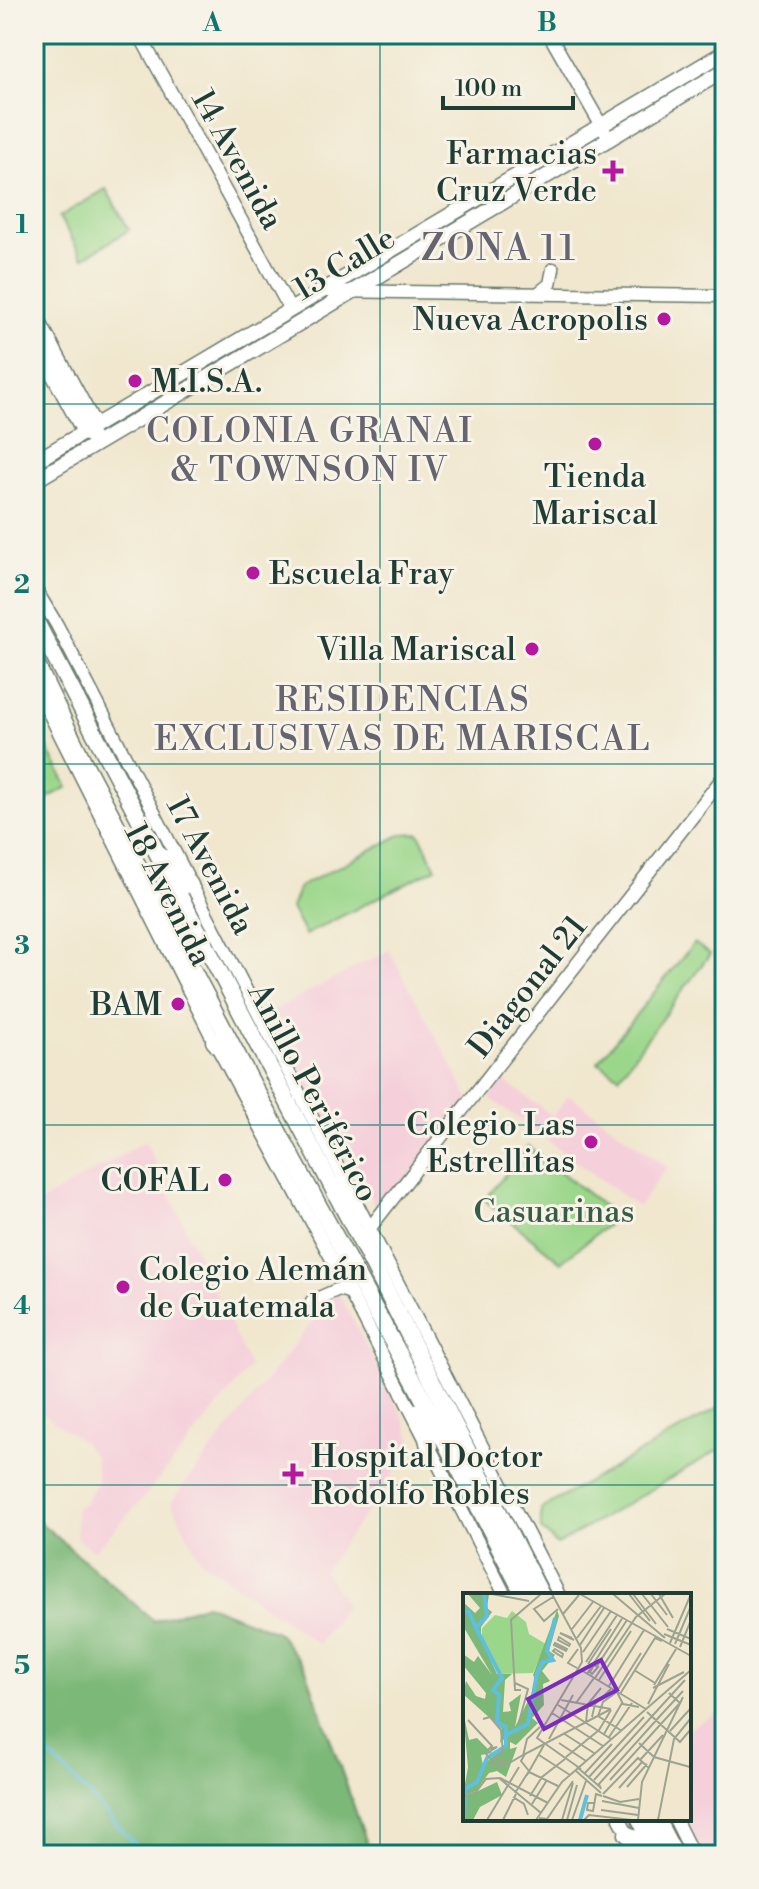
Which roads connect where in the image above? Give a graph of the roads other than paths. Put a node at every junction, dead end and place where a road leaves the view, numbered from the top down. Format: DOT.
graph roads {
  1 [pos="139,34"];
  2 [pos="549,34"];
  3 [pos="725,52"];
  4 [pos="725,70"];
  5 [pos="604,132"];
  6 [pos="553,269"];
  7 [pos="323,291"];
  8 [pos="528,294"];
  9 [pos="572,294"];
  10 [pos="347,295"];
  11 [pos="725,296"];
  12 [pos="290,309"];
  13 [pos="34,313"];
  14 [pos="34,339"];
  15 [pos="90,429"];
  16 [pos="119,430"];
  17 [pos="34,462"];
  18 [pos="34,481"];
  19 [pos="34,587"];
  20 [pos="34,618"];
  21 [pos="34,660"];
  22 [pos="34,683"];
  23 [pos="84,763"];
  24 [pos="725,775"];
  25 [pos="102,822"];
  26 [pos="149,839"];
  27 [pos="190,885"];
  28 [pos="214,1041"];
  29 [pos="254,1087"];
  30 [pos="345,1180"];
  31 [pos="369,1229"];
  32 [pos="366,1251"];
  33 [pos="348,1292"];
  34 [pos="312,1301"];
  35 [pos="416,1385"];
  36 [pos="429,1447"];
  37 [pos="504,1593"];
  38 [pos="523,1593"];
  39 [pos="540,1593"];
  40 [pos="558,1593"];
  41 [pos="641,1821"];
  42 [pos="657,1821"];
  43 [pos="676,1821"];
  44 [pos="624,1827"];
  45 [pos="639,1855"];
  46 [pos="651,1855"];
  47 [pos="658,1855"];
  48 [pos="675,1855"];
  49 [pos="693,1855"];
  1 -- 12 [label="street, 14 Avenida"];
  2 -- 5 [label="street"];
  3 -- 5 [label="main road, 13 Calle"];
  4 -- 5 [label="main road, 13 Calle"];
  5 -- 7 [label="main road, 13 Calle"];
  5 -- 10 [label="main road, 13 Calle"];
  6 -- 8 [label="street"];
  7 -- 10 [label="street"];
  7 -- 12 [label="main road, 13 Calle"];
  8 -- 9 [label="street"];
  8 -- 10 [label="street"];
  9 -- 10 [label="street"];
  9 -- 11 [label="street"];
  10 -- 16 [label="main road, 13 Calle"];
  12 -- 15 [label="main road, 13 Calle"];
  13 -- 15 [label="main road"];
  14 -- 15 [label="main road"];
  15 -- 16 [label="main road"];
  15 -- 17 [label="main road, 13 Calle"];
  16 -- 18 [label="main road, 13 Calle"];
  19 -- 27 [label="street, 17 Avenida"];
  20 -- 26 [label="highway, Anillo Periférico"];
  21 -- 23 [label="highway, Anillo Periférico"];
  22 -- 25 [label="street, 18 Avenida"];
  23 -- 25 [label="highway"];
  23 -- 29 [label="highway, Anillo Periférico"];
  24 -- 31 [label="street, Diagonal 21"];
  25 -- 28 [label="street, 18 Avenida"];
  26 -- 27 [label="highway"];
  26 -- 32 [label="highway, Anillo Periférico"];
  27 -- 30 [label="street, 17 Avenida"];
  28 -- 29 [label="highway"];
  28 -- 33 [label="street, 18 Avenida"];
  29 -- 35 [label="highway, Anillo Periférico"];
  30 -- 31 [label="street, 17 Avenida"];
  30 -- 32 [label="highway"];
  31 -- 40 [label="street, 17 Avenida"];
  32 -- 39 [label="highway, Anillo Periférico"];
  33 -- 34 [label="street"];
  33 -- 36 [label="street, 18 Avenida"];
  35 -- 36 [label="highway"];
  35 -- 38 [label="highway, Anillo Periférico"];
  36 -- 37 [label="street, 18 Avenida"];
  41 -- 47 [label="highway"];
  42 -- 48 [label="highway"];
  43 -- 49 [label="street"];
  44 -- 45 [label="street"];
  44 -- 46 [label="highway"];
}
